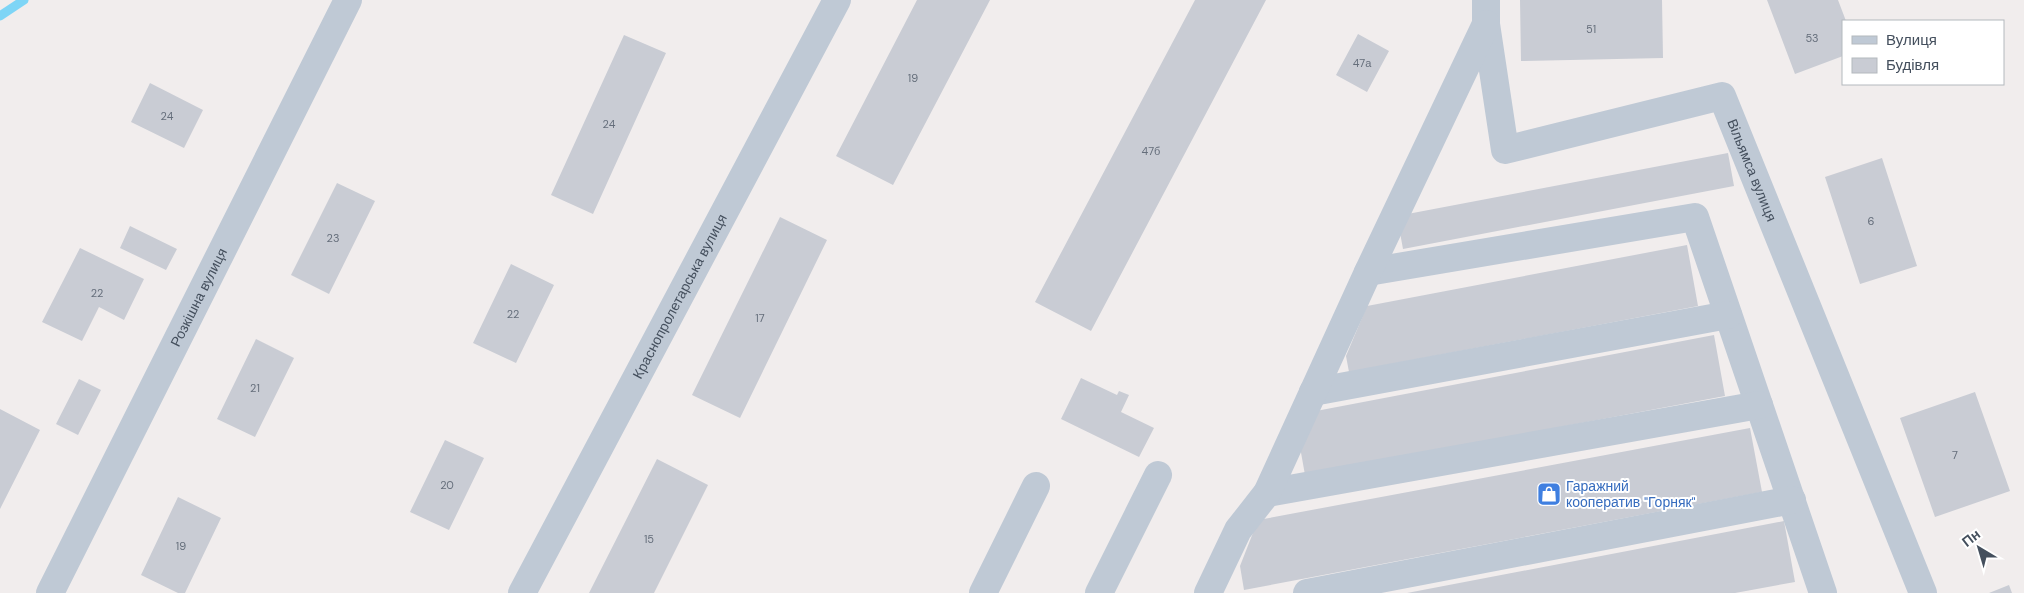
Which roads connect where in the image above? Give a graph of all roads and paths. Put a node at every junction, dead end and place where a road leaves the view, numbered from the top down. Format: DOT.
graph roads {
  1 [pos="348,0"];
  2 [pos="837,0"];
  3 [pos="1486,12"];
  4 [pos="1368,272"];
  5 [pos="1728,315"];
  6 [pos="1313,392"];
  7 [pos="1759,405"];
  8 [pos="1158,475"];
  9 [pos="1036,486"];
  10 [pos="1267,493"];
  11 [pos="1792,500"];
  12 [pos="50,593"];
  13 [pos="522,593"];
  14 [pos="983,593"];
  15 [pos="1099,593"];
  16 [pos="1208,593"];
  17 [pos="1307,593"];
  18 [pos="1821,593"];
  19 [pos="1923,593"];
  1 -- 12 [label="street, Розкішна вулиця"];
  2 -- 13 [label="street, Краснопролетарська вулиця"];
  3 -- 4 [label="street"];
  3 -- 19 [label="street, Вільямса вулиця"];
  4 -- 5 [label="street"];
  4 -- 6 [label="street"];
  5 -- 6 [label="street"];
  5 -- 7 [label="street"];
  6 -- 10 [label="street"];
  7 -- 10 [label="street"];
  7 -- 11 [label="street"];
  8 -- 15 [label="street"];
  9 -- 14 [label="street"];
  10 -- 16 [label="street"];
  11 -- 17 [label="street"];
  11 -- 18 [label="street"];
}
